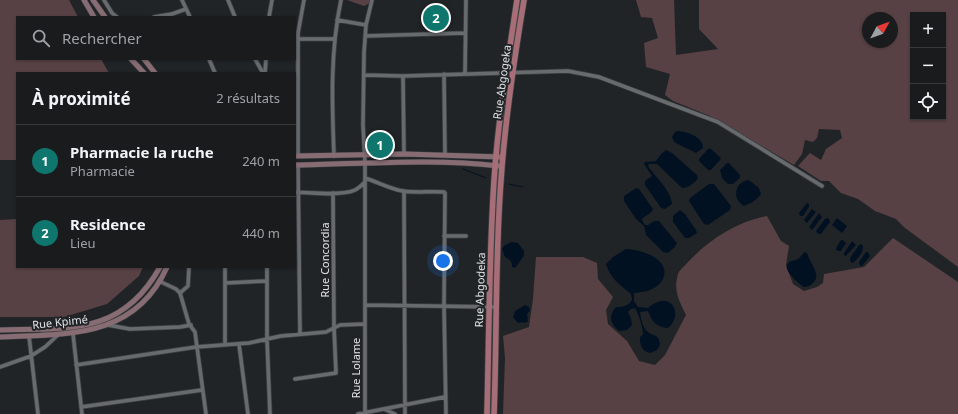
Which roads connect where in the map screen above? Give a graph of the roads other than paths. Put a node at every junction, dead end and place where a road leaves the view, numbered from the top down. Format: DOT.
graph roads {
  1 [pos="84,0"];
  2 [pos="93,0"];
  3 [pos="105,0"];
  4 [pos="182,0"];
  5 [pos="228,0"];
  6 [pos="272,0"];
  7 [pos="304,0"];
  8 [pos="341,0"];
  9 [pos="372,0"];
  10 [pos="466,0"];
  11 [pos="517,0"];
  12 [pos="524,0"];
  13 [pos="186,9"];
  14 [pos="93,16"];
  15 [pos="104,16"];
  16 [pos="116,16"];
  17 [pos="172,16"];
  18 [pos="190,16"];
  19 [pos="236,16"];
  20 [pos="269,16"];
  21 [pos="337,20"];
  22 [pos="366,25"];
  23 [pos="296,30"];
  24 [pos="465,33"];
  25 [pos="365,36"];
  26 [pos="298,39"];
  27 [pos="334,39"];
  28 [pos="132,60"];
  29 [pos="145,60"];
  30 [pos="210,60"];
  31 [pos="256,60"];
  32 [pos="266,60"];
  33 [pos="143,72"];
  34 [pos="154,72"];
  35 [pos="216,72"];
  36 [pos="263,72"];
  37 [pos="264,72"];
  38 [pos="509,73"];
  39 [pos="444,74"];
  40 [pos="465,74"];
  41 [pos="364,75"];
  42 [pos="403,76"];
  43 [pos="404,154"];
  44 [pos="365,155"];
  45 [pos="445,155"];
  46 [pos="297,156"];
  47 [pos="334,156"];
  48 [pos="499,156"];
  49 [pos="366,163"];
  50 [pos="296,165"];
  51 [pos="499,166"];
  52 [pos="365,180"];
  53 [pos="822,186"];
  54 [pos="404,191"];
  55 [pos="296,192"];
  56 [pos="333,193"];
  57 [pos="444,236"];
  58 [pos="466,236"];
  59 [pos="297,250"];
  60 [pos="159,268"];
  61 [pos="166,268"];
  62 [pos="189,268"];
  63 [pos="225,268"];
  64 [pos="267,268"];
  65 [pos="160,281"];
  66 [pos="267,282"];
  67 [pos="225,283"];
  68 [pos="180,293"];
  69 [pos="364,305"];
  70 [pos="404,305"];
  71 [pos="444,306"];
  72 [pos="488,307"];
  73 [pos="496,307"];
  74 [pos="108,324"];
  75 [pos="365,324"];
  76 [pos="190,325"];
  77 [pos="334,327"];
  78 [pos="0,330"];
  79 [pos="60,333"];
  80 [pos="73,334"];
  81 [pos="300,334"];
  82 [pos="29,336"];
  83 [pos="0,337"];
  84 [pos="267,339"];
  85 [pos="239,344"];
  86 [pos="225,345"];
  87 [pos="196,347"];
  88 [pos="31,356"];
  89 [pos="76,365"];
  90 [pos="0,367"];
  91 [pos="296,379"];
  92 [pos="202,390"];
  93 [pos="445,397"];
  94 [pos="406,404"];
  95 [pos="81,407"];
  96 [pos="384,409"];
  97 [pos="38,414"];
  98 [pos="82,414"];
  99 [pos="206,414"];
  100 [pos="248,414"];
  101 [pos="270,414"];
  102 [pos="358,414"];
  103 [pos="365,414"];
  104 [pos="396,414"];
  105 [pos="405,414"];
  106 [pos="446,414"];
  107 [pos="487,414"];
  108 [pos="494,414"];
  1 -- 14 [label="main road"];
  2 -- 15 [label="main road"];
  3 -- 16 [label="street"];
  4 -- 13 [label="street"];
  5 -- 19 [label="street"];
  6 -- 20 [label="street"];
  7 -- 23 [label="street"];
  8 -- 21 [label="street"];
  9 -- 22 [label="street, Rue Lolame"];
  10 -- 24 [label="street"];
  11 -- 38 [label="main road, Rue Abgogeka"];
  12 -- 38 [label="main road, Rue Abgogeka"];
  13 -- 17 [label="street"];
  13 -- 18 [label="street"];
  21 -- 22 [label="street"];
  21 -- 27 [label="street"];
  22 -- 25 [label="street, Rue Lolame"];
  23 -- 26 [label="street"];
  24 -- 25 [label="street"];
  24 -- 40 [label="street"];
  25 -- 41 [label="street, Rue Lolame"];
  26 -- 27 [label="street"];
  26 -- 46 [label="street"];
  27 -- 47 [label="street"];
  28 -- 33 [label="main road"];
  29 -- 34 [label="main road"];
  30 -- 35 [label="street"];
  31 -- 36 [label="street"];
  32 -- 37 [label="street"];
  38 -- 40 [label="street"];
  38 -- 48 [label="main road, Rue Abgogeka"];
  38 -- 53 [label="street"];
  39 -- 40 [label="street"];
  39 -- 42 [label="street"];
  39 -- 45 [label="street"];
  41 -- 42 [label="street"];
  41 -- 44 [label="street, Rue Lolame"];
  42 -- 43 [label="street"];
  43 -- 44 [label="main road"];
  43 -- 45 [label="main road"];
  44 -- 47 [label="main road"];
  44 -- 49 [label="street, Rue Lolame"];
  45 -- 48 [label="main road"];
  46 -- 47 [label="main road"];
  48 -- 51 [label="main road, Rue Abgogeka"];
  49 -- 50 [label="main road"];
  49 -- 51 [label="main road"];
  49 -- 52 [label="street, Rue Lolame"];
  50 -- 55 [label="street"];
  51 -- 72 [label="main road, Rue Abgodeka"];
  51 -- 73 [label="main road, Rue Abgodeka"];
  52 -- 54 [label="street"];
  52 -- 56 [label="street"];
  52 -- 69 [label="street, Rue Lolame"];
  54 -- 57 [label="street"];
  54 -- 70 [label="street"];
  55 -- 56 [label="street"];
  55 -- 59 [label="street"];
  56 -- 77 [label="street, Rue Concordia"];
  57 -- 58 [label="street"];
  57 -- 71 [label="street"];
  59 -- 81 [label="street"];
  60 -- 78 [label="main road, Rue Kpimé"];
  61 -- 65 [label="main road, Rue Kpimé"];
  62 -- 68 [label="street"];
  63 -- 67 [label="street"];
  64 -- 66 [label="street"];
  65 -- 68 [label="street"];
  65 -- 74 [label="main road, Rue Kpimé"];
  66 -- 67 [label="street"];
  66 -- 84 [label="street"];
  67 -- 86 [label="street"];
  68 -- 76 [label="street"];
  69 -- 70 [label="street"];
  69 -- 75 [label="street, Rue Lolame"];
  70 -- 71 [label="street"];
  70 -- 94 [label="street"];
  71 -- 72 [label="street"];
  71 -- 93 [label="street"];
  72 -- 73 [label="street"];
  72 -- 107 [label="main road, Rue Abgodeka"];
  73 -- 108 [label="main road, Rue Abgodeka"];
  74 -- 76 [label="street"];
  74 -- 80 [label="main road, Rue Kpimé"];
  75 -- 77 [label="street"];
  75 -- 103 [label="street, Rue Lolame"];
  76 -- 87 [label="street"];
  77 -- 81 [label="street"];
  77 -- 91 [label="street, Rue Concordia"];
  79 -- 80 [label="main road, Rue Kpimé"];
  79 -- 82 [label="main road, Rue Kpimé"];
  79 -- 88 [label="street"];
  80 -- 89 [label="street"];
  81 -- 84 [label="street"];
  82 -- 83 [label="main road, Rue Kpimé"];
  82 -- 88 [label="street"];
  84 -- 85 [label="street"];
  84 -- 101 [label="street"];
  85 -- 86 [label="street"];
  85 -- 100 [label="street"];
  86 -- 87 [label="street"];
  87 -- 89 [label="street"];
  87 -- 92 [label="street"];
  88 -- 90 [label="street"];
  88 -- 97 [label="street"];
  89 -- 95 [label="street"];
  92 -- 95 [label="street"];
  92 -- 99 [label="street"];
  93 -- 94 [label="street"];
  93 -- 106 [label="street"];
  94 -- 96 [label="street"];
  94 -- 105 [label="street"];
  95 -- 98 [label="street"];
  96 -- 103 [label="street"];
  96 -- 104 [label="street"];
  102 -- 103 [label="street"];
}
